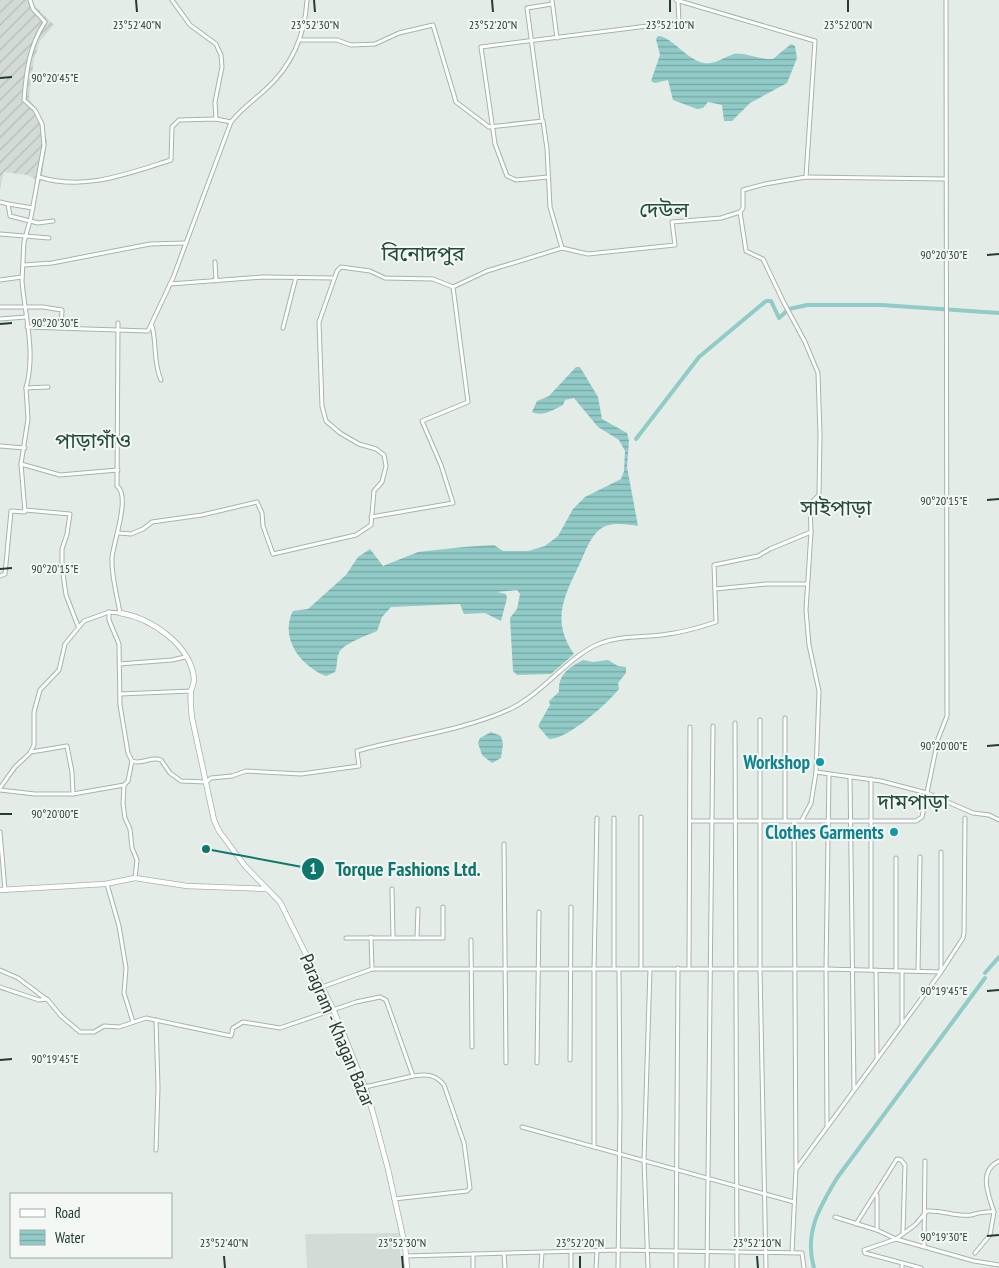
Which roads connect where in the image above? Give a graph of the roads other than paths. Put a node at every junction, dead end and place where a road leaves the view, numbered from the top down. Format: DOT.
graph roads {
  1 [pos="30,0"];
  2 [pos="172,0"];
  3 [pos="307,0"];
  4 [pos="677,0"];
  5 [pos="946,0"];
  6 [pos="552,2"];
  7 [pos="557,38"];
  8 [pos="301,40"];
  9 [pos="531,41"];
  10 [pos="216,119"];
  11 [pos="542,120"];
  12 [pos="231,122"];
  13 [pos="492,126"];
  14 [pos="39,177"];
  15 [pos="548,177"];
  16 [pos="806,177"];
  17 [pos="945,179"];
  18 [pos="0,202"];
  19 [pos="8,204"];
  20 [pos="33,208"];
  21 [pos="740,212"];
  22 [pos="31,220"];
  23 [pos="54,221"];
  24 [pos="0,234"];
  25 [pos="26,236"];
  26 [pos="49,238"];
  27 [pos="185,244"];
  28 [pos="562,248"];
  29 [pos="215,262"];
  30 [pos="24,265"];
  31 [pos="22,277"];
  32 [pos="296,277"];
  33 [pos="334,278"];
  34 [pos="0,280"];
  35 [pos="216,281"];
  36 [pos="170,284"];
  37 [pos="453,287"];
  38 [pos="0,307"];
  39 [pos="24,308"];
  40 [pos="26,317"];
  41 [pos="0,319"];
  42 [pos="118,323"];
  43 [pos="152,326"];
  44 [pos="27,327"];
  45 [pos="61,328"];
  46 [pos="283,328"];
  47 [pos="119,329"];
  48 [pos="161,380"];
  49 [pos="48,387"];
  50 [pos="26,388"];
  51 [pos="0,446"];
  52 [pos="25,448"];
  53 [pos="21,464"];
  54 [pos="118,470"];
  55 [pos="25,510"];
  56 [pos="371,517"];
  57 [pos="811,532"];
  58 [pos="119,533"];
  59 [pos="0,576"];
  60 [pos="808,584"];
  61 [pos="716,589"];
  62 [pos="109,612"];
  63 [pos="120,613"];
  64 [pos="78,626"];
  65 [pos="185,657"];
  66 [pos="119,664"];
  67 [pos="191,691"];
  68 [pos="120,694"];
  69 [pos="785,718"];
  70 [pos="760,720"];
  71 [pos="735,723"];
  72 [pos="713,726"];
  73 [pos="690,727"];
  74 [pos="30,752"];
  75 [pos="132,761"];
  76 [pos="816,772"];
  77 [pos="829,774"];
  78 [pos="850,777"];
  79 [pos="871,780"];
  80 [pos="206,782"];
  81 [pos="124,785"];
  82 [pos="0,789"];
  83 [pos="927,793"];
  84 [pos="73,794"];
  85 [pos="641,816"];
  86 [pos="597,818"];
  87 [pos="614,818"];
  88 [pos="965,818"];
  89 [pos="802,820"];
  90 [pos="828,820"];
  91 [pos="999,820"];
  92 [pos="690,821"];
  93 [pos="712,821"];
  94 [pos="735,821"];
  95 [pos="762,821"];
  96 [pos="785,821"];
  97 [pos="794,821"];
  98 [pos="850,821"];
  99 [pos="872,821"];
  100 [pos="0,832"];
  101 [pos="504,844"];
  102 [pos="940,852"];
  103 [pos="920,857"];
  104 [pos="896,858"];
  105 [pos="135,878"];
  106 [pos="107,884"];
  107 [pos="267,889"];
  108 [pos="3,890"];
  109 [pos="392,890"];
  110 [pos="443,907"];
  111 [pos="571,907"];
  112 [pos="418,908"];
  113 [pos="539,912"];
  114 [pos="372,937"];
  115 [pos="392,937"];
  116 [pos="346,938"];
  117 [pos="417,938"];
  118 [pos="472,940"];
  119 [pos="678,968"];
  120 [pos="689,968"];
  121 [pos="709,968"];
  122 [pos="372,969"];
  123 [pos="505,969"];
  124 [pos="538,969"];
  125 [pos="570,969"];
  126 [pos="594,969"];
  127 [pos="614,969"];
  128 [pos="619,969"];
  129 [pos="641,969"];
  130 [pos="650,969"];
  131 [pos="735,969"];
  132 [pos="760,969"];
  133 [pos="0,970"];
  134 [pos="471,970"];
  135 [pos="794,970"];
  136 [pos="826,970"];
  137 [pos="851,970"];
  138 [pos="874,970"];
  139 [pos="896,971"];
  140 [pos="902,971"];
  141 [pos="918,971"];
  142 [pos="942,972"];
  143 [pos="0,987"];
  144 [pos="322,987"];
  145 [pos="47,999"];
  146 [pos="334,1011"];
  147 [pos="156,1020"];
  148 [pos="133,1022"];
  149 [pos="902,1026"];
  150 [pos="472,1047"];
  151 [pos="877,1059"];
  152 [pos="570,1060"];
  153 [pos="506,1063"];
  154 [pos="537,1063"];
  155 [pos="413,1076"];
  156 [pos="365,1087"];
  157 [pos="854,1091"];
  158 [pos="522,1127"];
  159 [pos="827,1128"];
  160 [pos="594,1147"];
  161 [pos="156,1150"];
  162 [pos="620,1155"];
  163 [pos="644,1161"];
  164 [pos="925,1161"];
  165 [pos="999,1161"];
  166 [pos="796,1169"];
  167 [pos="676,1170"];
  168 [pos="707,1179"];
  169 [pos="736,1187"];
  170 [pos="765,1194"];
  171 [pos="877,1194"];
  172 [pos="394,1199"];
  173 [pos="794,1202"];
  174 [pos="994,1212"];
  175 [pos="925,1214"];
  176 [pos="835,1217"];
  177 [pos="856,1224"];
  178 [pos="877,1230"];
  179 [pos="903,1232"];
  180 [pos="896,1238"];
  181 [pos="924,1246"];
  182 [pos="618,1250"];
  183 [pos="571,1251"];
  184 [pos="597,1251"];
  185 [pos="542,1252"];
  186 [pos="648,1252"];
  187 [pos="676,1252"];
  188 [pos="707,1252"];
  189 [pos="736,1252"];
  190 [pos="766,1252"];
  191 [pos="792,1252"];
  192 [pos="504,1253"];
  193 [pos="975,1253"];
  194 [pos="473,1254"];
  195 [pos="406,1256"];
  196 [pos="902,1263"];
  197 [pos="999,1264"];
  198 [pos="406,1268"];
  199 [pos="473,1268"];
  200 [pos="505,1268"];
  201 [pos="541,1268"];
  202 [pos="571,1268"];
  203 [pos="596,1268"];
  204 [pos="618,1268"];
  205 [pos="648,1268"];
  206 [pos="676,1268"];
  207 [pos="708,1268"];
  208 [pos="737,1268"];
  209 [pos="766,1268"];
  210 [pos="804,1268"];
  211 [pos="902,1268"];
  212 [pos="921,1268"];
  1 -- 14 [label="street"];
  2 -- 10 [label="street"];
  3 -- 8 [label="street"];
  4 -- 7 [label="street"];
  4 -- 16 [label="street"];
  5 -- 17 [label="street"];
  6 -- 7 [label="street"];
  6 -- 9 [label="street"];
  7 -- 9 [label="street"];
  8 -- 12 [label="street"];
  8 -- 13 [label="street"];
  9 -- 11 [label="street"];
  9 -- 13 [label="street"];
  10 -- 12 [label="street"];
  10 -- 14 [label="street"];
  11 -- 13 [label="street"];
  11 -- 15 [label="street"];
  12 -- 27 [label="street"];
  13 -- 15 [label="street"];
  14 -- 20 [label="street"];
  15 -- 28 [label="street"];
  16 -- 17 [label="street"];
  16 -- 21 [label="street"];
  17 -- 83 [label="street"];
  18 -- 19 [label="street"];
  19 -- 20 [label="street"];
  19 -- 22 [label="street"];
  20 -- 22 [label="street"];
  21 -- 28 [label="street"];
  21 -- 57 [label="street"];
  22 -- 23 [label="street"];
  22 -- 25 [label="street"];
  24 -- 25 [label="street"];
  25 -- 26 [label="street"];
  25 -- 30 [label="street"];
  27 -- 30 [label="street"];
  27 -- 36 [label="street"];
  28 -- 37 [label="street"];
  29 -- 35 [label="street"];
  30 -- 31 [label="street"];
  31 -- 34 [label="street"];
  31 -- 39 [label="street"];
  32 -- 33 [label="street"];
  32 -- 35 [label="street"];
  32 -- 46 [label="street"];
  33 -- 37 [label="street"];
  33 -- 56 [label="street"];
  35 -- 36 [label="street"];
  36 -- 43 [label="street"];
  37 -- 56 [label="street"];
  38 -- 39 [label="street"];
  39 -- 40 [label="street"];
  39 -- 45 [label="street"];
  40 -- 41 [label="street"];
  40 -- 44 [label="street"];
  42 -- 47 [label="street"];
  43 -- 47 [label="street"];
  43 -- 48 [label="street"];
  44 -- 45 [label="street"];
  44 -- 50 [label="street"];
  45 -- 47 [label="street"];
  47 -- 54 [label="street"];
  49 -- 50 [label="street"];
  50 -- 52 [label="street"];
  51 -- 52 [label="street"];
  52 -- 53 [label="street"];
  53 -- 54 [label="street"];
  53 -- 55 [label="street"];
  54 -- 58 [label="street"];
  55 -- 59 [label="street"];
  55 -- 64 [label="street"];
  56 -- 58 [label="street"];
  57 -- 60 [label="street"];
  57 -- 61 [label="street"];
  58 -- 63 [label="street"];
  60 -- 61 [label="street"];
  60 -- 76 [label="street"];
  61 -- 80 [label="street"];
  62 -- 63 [label="street"];
  62 -- 64 [label="street"];
  62 -- 66 [label="street"];
  63 -- 65 [label="street"];
  64 -- 74 [label="street"];
  65 -- 66 [label="street"];
  65 -- 67 [label="street, Paragram - Khagan Bazar"];
  66 -- 68 [label="street"];
  67 -- 68 [label="street"];
  67 -- 80 [label="street, Paragram - Khagan Bazar"];
  68 -- 75 [label="street"];
  69 -- 96 [label="street"];
  70 -- 95 [label="street"];
  71 -- 94 [label="street"];
  72 -- 93 [label="street"];
  73 -- 92 [label="street"];
  74 -- 82 [label="street"];
  74 -- 84 [label="street"];
  75 -- 80 [label="street"];
  75 -- 81 [label="street"];
  76 -- 77 [label="street"];
  76 -- 89 [label="street"];
  77 -- 78 [label="street"];
  77 -- 90 [label="street"];
  78 -- 79 [label="street"];
  78 -- 98 [label="street"];
  79 -- 83 [label="street"];
  79 -- 99 [label="street"];
  80 -- 107 [label="street, Paragram - Khagan Bazar"];
  81 -- 84 [label="street"];
  81 -- 105 [label="street"];
  82 -- 84 [label="street"];
  83 -- 91 [label="street"];
  83 -- 99 [label="street"];
  85 -- 129 [label="street"];
  86 -- 126 [label="street"];
  87 -- 127 [label="street"];
  88 -- 142 [label="street"];
  89 -- 90 [label="street"];
  89 -- 97 [label="street"];
  90 -- 98 [label="street"];
  90 -- 136 [label="street"];
  92 -- 93 [label="street"];
  92 -- 120 [label="street"];
  93 -- 94 [label="street"];
  93 -- 121 [label="street"];
  94 -- 95 [label="street"];
  94 -- 131 [label="street"];
  95 -- 96 [label="street"];
  95 -- 132 [label="street"];
  96 -- 97 [label="street"];
  97 -- 135 [label="street"];
  98 -- 99 [label="street"];
  98 -- 137 [label="street"];
  99 -- 138 [label="street"];
  100 -- 108 [label="street"];
  101 -- 123 [label="street"];
  102 -- 142 [label="street"];
  103 -- 141 [label="street"];
  104 -- 139 [label="street"];
  105 -- 106 [label="street"];
  105 -- 107 [label="street"];
  106 -- 108 [label="street"];
  106 -- 148 [label="street"];
  107 -- 144 [label="street, Paragram - Khagan Bazar"];
  109 -- 115 [label="street"];
  110 -- 117 [label="street"];
  111 -- 125 [label="street"];
  112 -- 117 [label="street"];
  113 -- 124 [label="street"];
  114 -- 115 [label="street"];
  114 -- 116 [label="street"];
  114 -- 122 [label="street"];
  115 -- 117 [label="street"];
  118 -- 134 [label="street"];
  119 -- 120 [label="street"];
  119 -- 130 [label="street"];
  119 -- 167 [label="street"];
  120 -- 121 [label="street"];
  121 -- 131 [label="street"];
  121 -- 168 [label="street"];
  122 -- 134 [label="street"];
  122 -- 144 [label="street"];
  123 -- 124 [label="street"];
  123 -- 134 [label="street"];
  123 -- 153 [label="street"];
  124 -- 125 [label="street"];
  124 -- 154 [label="street"];
  125 -- 126 [label="street"];
  125 -- 152 [label="street"];
  126 -- 127 [label="street"];
  126 -- 160 [label="street"];
  127 -- 128 [label="street"];
  128 -- 129 [label="street"];
  128 -- 162 [label="street"];
  129 -- 130 [label="street"];
  130 -- 163 [label="street"];
  131 -- 132 [label="street"];
  131 -- 169 [label="street"];
  132 -- 135 [label="street"];
  132 -- 170 [label="street"];
  133 -- 145 [label="street"];
  134 -- 150 [label="street"];
  135 -- 136 [label="street"];
  135 -- 166 [label="street"];
  136 -- 137 [label="street"];
  136 -- 159 [label="street"];
  137 -- 138 [label="street"];
  137 -- 157 [label="street"];
  138 -- 139 [label="street"];
  138 -- 151 [label="street"];
  139 -- 140 [label="street"];
  140 -- 141 [label="street"];
  140 -- 149 [label="street"];
  141 -- 142 [label="street"];
  142 -- 149 [label="street"];
  143 -- 145 [label="street"];
  144 -- 146 [label="street, Paragram - Khagan Bazar"];
  145 -- 148 [label="street"];
  146 -- 147 [label="street"];
  146 -- 155 [label="street"];
  146 -- 156 [label="street, Paragram - Khagan Bazar"];
  147 -- 148 [label="street"];
  147 -- 161 [label="street"];
  149 -- 151 [label="street"];
  151 -- 157 [label="street"];
  155 -- 156 [label="street"];
  155 -- 172 [label="street"];
  156 -- 172 [label="street, Paragram - Khagan Bazar"];
  157 -- 159 [label="street"];
  158 -- 160 [label="street"];
  159 -- 166 [label="street"];
  160 -- 162 [label="street"];
  162 -- 163 [label="street"];
  162 -- 182 [label="street"];
  163 -- 167 [label="street"];
  163 -- 186 [label="street"];
  164 -- 175 [label="street"];
  165 -- 174 [label="street"];
  166 -- 173 [label="street"];
  167 -- 168 [label="street"];
  167 -- 187 [label="street"];
  168 -- 169 [label="street"];
  168 -- 188 [label="street"];
  169 -- 170 [label="street"];
  169 -- 189 [label="street"];
  170 -- 173 [label="street"];
  170 -- 190 [label="street"];
  171 -- 177 [label="street"];
  171 -- 178 [label="street"];
  171 -- 179 [label="street"];
  172 -- 195 [label="street, Paragram - Khagan Bazar"];
  173 -- 191 [label="street"];
  174 -- 175 [label="street"];
  174 -- 193 [label="street"];
  175 -- 179 [label="street"];
  175 -- 181 [label="street"];
  176 -- 177 [label="street"];
  177 -- 178 [label="street"];
  178 -- 180 [label="street"];
  179 -- 180 [label="street"];
  180 -- 181 [label="street"];
  180 -- 196 [label="street"];
  181 -- 197 [label="street"];
  182 -- 184 [label="street"];
  182 -- 186 [label="street"];
  182 -- 204 [label="street"];
  183 -- 184 [label="street"];
  183 -- 185 [label="street"];
  183 -- 202 [label="street"];
  184 -- 203 [label="street"];
  185 -- 192 [label="street"];
  185 -- 201 [label="street"];
  186 -- 187 [label="street"];
  186 -- 205 [label="street"];
  187 -- 188 [label="street"];
  187 -- 206 [label="street"];
  188 -- 189 [label="street"];
  188 -- 207 [label="street"];
  189 -- 190 [label="street"];
  189 -- 208 [label="street"];
  190 -- 191 [label="street"];
  190 -- 209 [label="street"];
  191 -- 210 [label="street"];
  192 -- 194 [label="street"];
  192 -- 200 [label="street"];
  194 -- 195 [label="street"];
  194 -- 199 [label="street"];
  195 -- 198 [label="street, Paragram - Khagan Bazar"];
  196 -- 211 [label="street"];
  196 -- 212 [label="street"];
}
